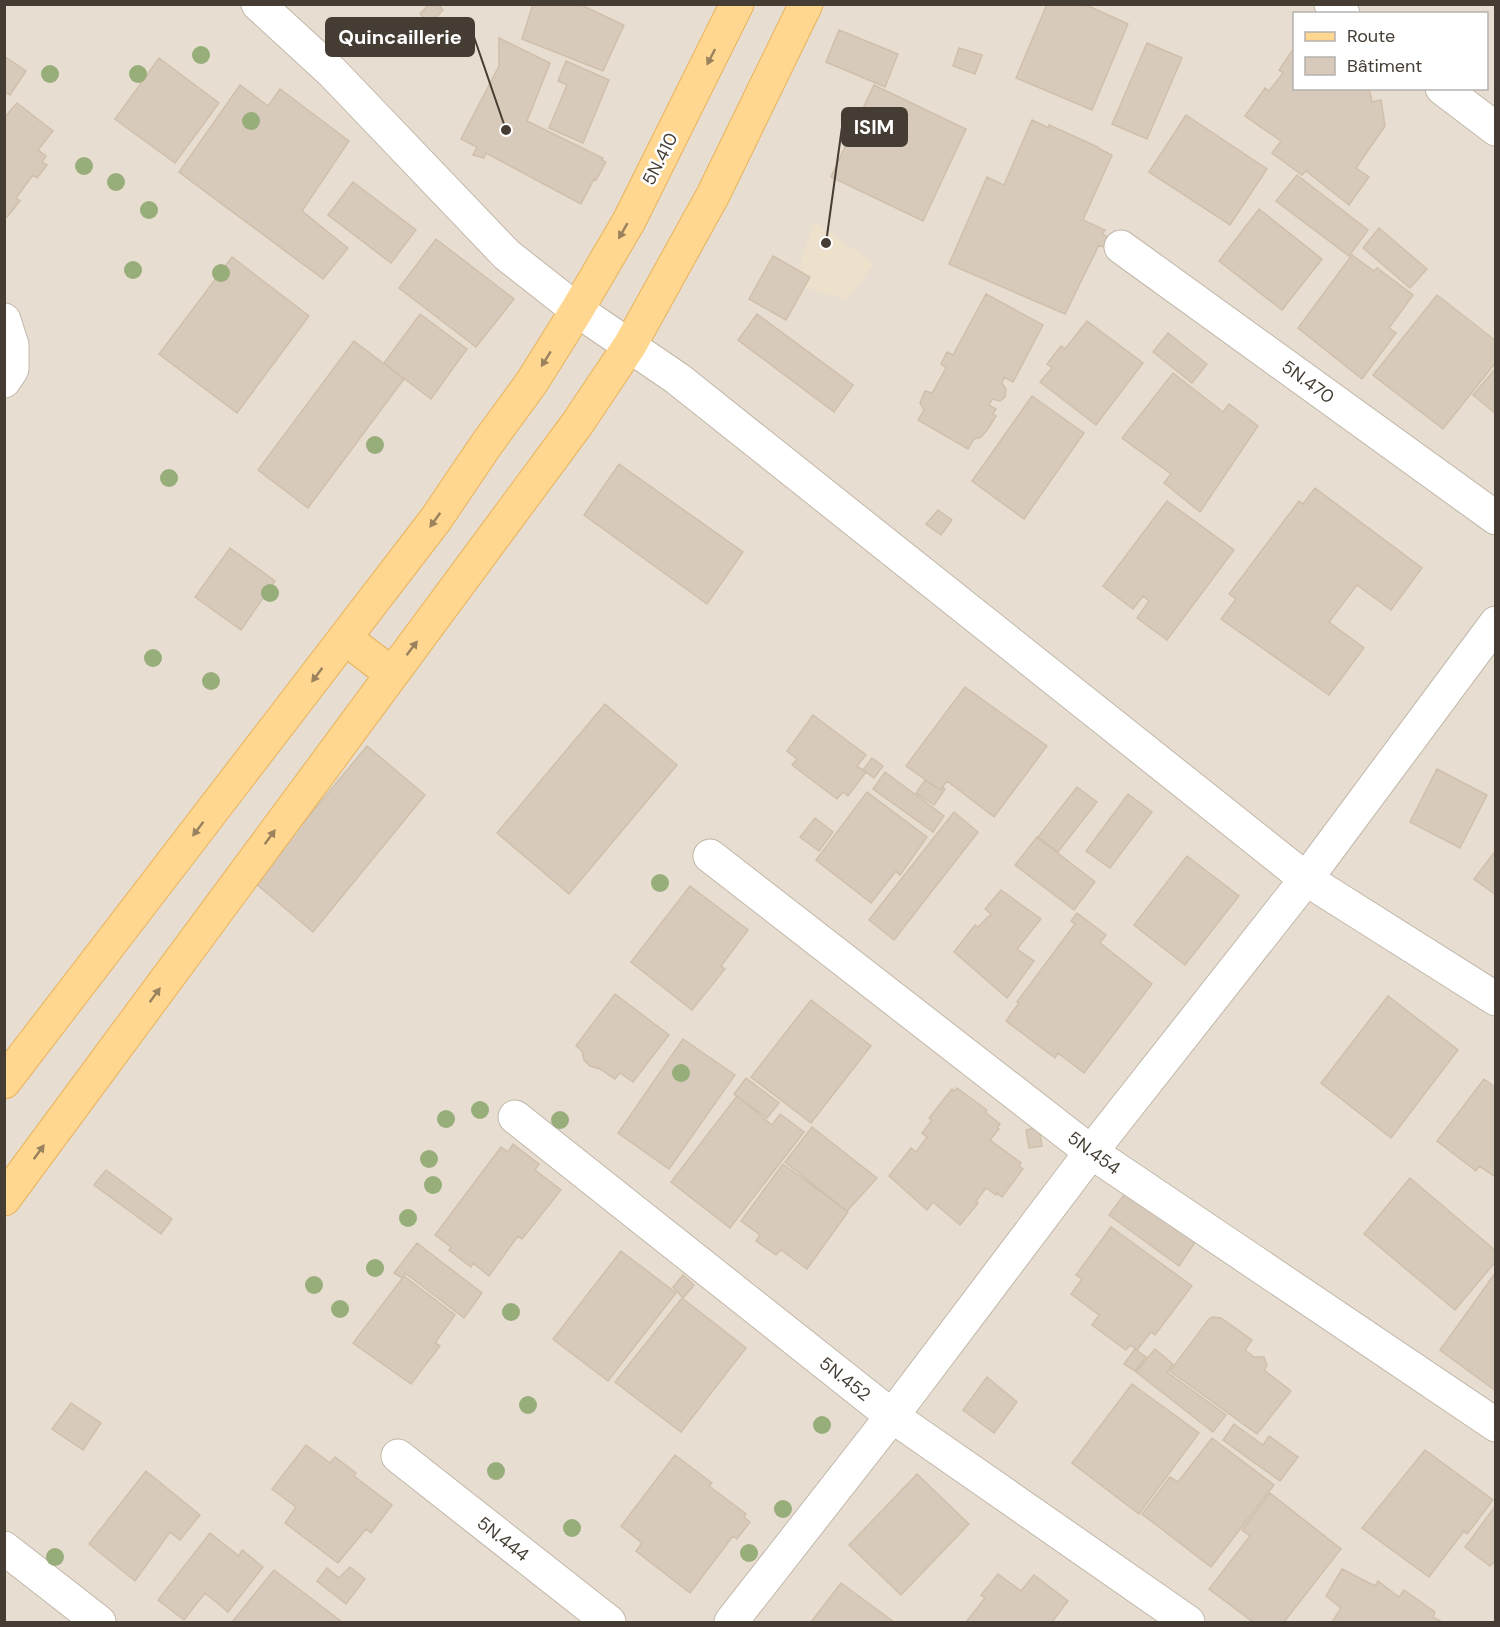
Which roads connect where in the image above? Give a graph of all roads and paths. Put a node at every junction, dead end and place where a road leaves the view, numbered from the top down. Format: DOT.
graph roads {
  1 [pos="258,4"];
  2 [pos="737,4"];
  3 [pos="806,4"];
  4 [pos="1445,90"];
  5 [pos="1496,129"];
  6 [pos="1121,247"];
  7 [pos="577,310"];
  8 [pos="4,320"];
  9 [pos="630,345"];
  10 [pos="4,381"];
  11 [pos="1496,518"];
  12 [pos="1496,623"];
  13 [pos="345,638"];
  14 [pos="392,674"];
  15 [pos="711,856"];
  16 [pos="1306,879"];
  17 [pos="1496,999"];
  18 [pos="4,1082"];
  19 [pos="515,1117"];
  20 [pos="1091,1152"];
  21 [pos="4,1199"];
  22 [pos="892,1416"];
  23 [pos="1496,1425"];
  24 [pos="398,1456"];
  25 [pos="4,1548"];
  26 [pos="99,1623"];
  27 [pos="609,1623"];
  28 [pos="731,1623"];
  29 [pos="1188,1623"];
  1 -- 7 [label="street"];
  2 -- 7 [label="main road, 5N.410, one-way"];
  3 -- 9 [label="main road"];
  4 -- 5 [label="street"];
  6 -- 11 [label="street, 5N.470"];
  7 -- 9 [label="street"];
  7 -- 13 [label="main road, 5N.410, one-way"];
  8 -- 10 [label="street"];
  14 -- 9 [label="main road, one-way"];
  9 -- 16 [label="street"];
  12 -- 16 [label="street"];
  13 -- 14 [label="main road"];
  13 -- 18 [label="main road, 5N.410, one-way"];
  21 -- 14 [label="main road, one-way"];
  15 -- 20 [label="street, 5N.454"];
  16 -- 17 [label="street"];
  16 -- 20 [label="street"];
  19 -- 22 [label="street, 5N.452"];
  20 -- 22 [label="street"];
  20 -- 23 [label="street, 5N.454"];
  22 -- 28 [label="street"];
  22 -- 29 [label="street, 5N.452"];
  24 -- 27 [label="street, 5N.444"];
  25 -- 26 [label="street"];
}
